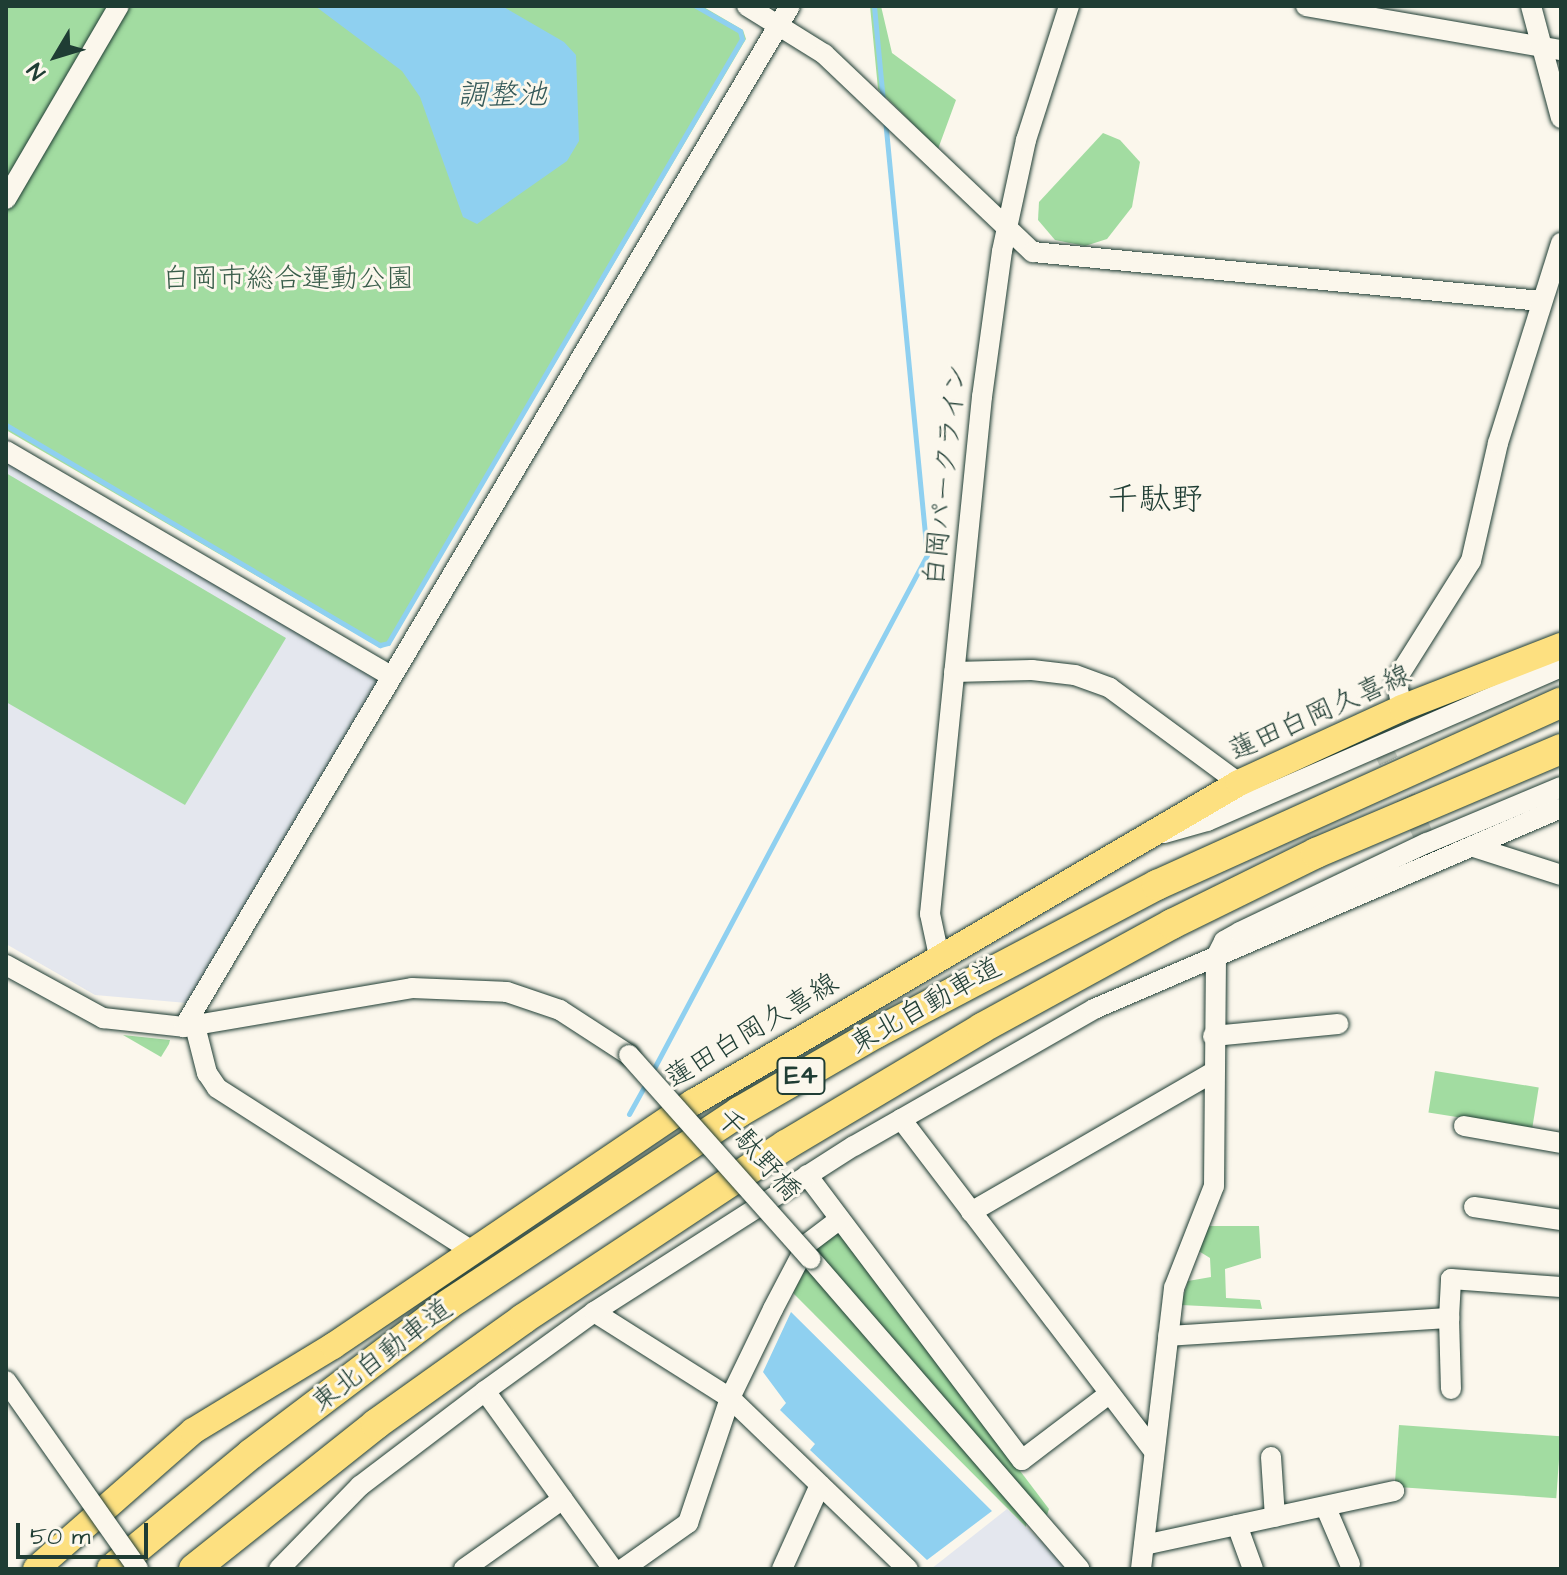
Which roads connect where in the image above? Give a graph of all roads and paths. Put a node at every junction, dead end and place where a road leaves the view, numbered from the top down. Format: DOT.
graph roads {
  1 [pos="119,6"];
  2 [pos="747,6"];
  3 [pos="790,6"];
  4 [pos="1069,6"];
  5 [pos="1306,6"];
  6 [pos="1531,6"];
  7 [pos="776,23"];
  8 [pos="1552,51"];
  9 [pos="1561,118"];
  10 [pos="6,199"];
  11 [pos="1006,231"];
  12 [pos="1561,243"];
  13 [pos="1541,301"];
  14 [pos="6,451"];
  15 [pos="1561,646"];
  16 [pos="1561,667"];
  17 [pos="954,672"];
  18 [pos="390,675"];
  19 [pos="1561,703"];
  20 [pos="1402,708"];
  21 [pos="1561,749"];
  22 [pos="1239,783"];
  23 [pos="1561,787"];
  24 [pos="1561,808"];
  25 [pos="1160,834"];
  26 [pos="1474,847"];
  27 [pos="1561,875"];
  28 [pos="939,956"];
  29 [pos="1216,957"];
  30 [pos="6,965"];
  31 [pos="1338,1024"];
  32 [pos="190,1027"];
  33 [pos="1213,1036"];
  34 [pos="1212,1073"];
  35 [pos="901,1119"];
  36 [pos="1464,1126"];
  37 [pos="1561,1143"];
  38 [pos="807,1175"];
  39 [pos="1474,1207"];
  40 [pos="971,1212"];
  41 [pos="840,1219"];
  42 [pos="1561,1220"];
  43 [pos="470,1250"];
  44 [pos="1561,1287"];
  45 [pos="594,1312"];
  46 [pos="1449,1318"];
  47 [pos="1168,1336"];
  48 [pos="6,1381"];
  49 [pos="1451,1389"];
  50 [pos="485,1391"];
  51 [pos="1109,1394"];
  52 [pos="730,1398"];
  53 [pos="1152,1449"];
  54 [pos="1271,1457"];
  55 [pos="820,1485"];
  56 [pos="1394,1491"];
  57 [pos="563,1499"];
  58 [pos="1326,1508"];
  59 [pos="1275,1517"];
  60 [pos="1237,1525"];
  61 [pos="1144,1545"];
  62 [pos="1350,1564"];
  63 [pos="471,1567"];
  64 [pos="36,1569"];
  65 [pos="112,1569"];
  66 [pos="138,1569"];
  67 [pos="194,1569"];
  68 [pos="279,1569"];
  69 [pos="613,1569"];
  70 [pos="623,1569"];
  71 [pos="782,1569"];
  72 [pos="908,1569"];
  73 [pos="1080,1569"];
  74 [pos="1141,1569"];
  75 [pos="1253,1569"];
  1 -- 10 [label="street"];
  2 -- 7 [label="street"];
  3 -- 7 [label="street"];
  4 -- 11 [label="street, 白岡パークライン"];
  5 -- 8 [label="street"];
  6 -- 8 [label="street"];
  7 -- 11 [label="street"];
  7 -- 18 [label="street"];
  8 -- 9 [label="street"];
  11 -- 13 [label="street"];
  11 -- 17 [label="street, 白岡パークライン"];
  12 -- 13 [label="street"];
  13 -- 20 [label="street"];
  14 -- 18 [label="street"];
  15 -- 20 [label="main road, 蓮田白岡久喜線"];
  16 -- 25 [label="street"];
  17 -- 22 [label="street"];
  17 -- 28 [label="street, 白岡パークライン"];
  18 -- 32 [label="street"];
  19 -- 65 [label="highway, 東北自動車道 / E4"];
  20 -- 22 [label="main road, 蓮田白岡久喜線"];
  21 -- 67 [label="highway, 東北自動車道 / E4"];
  22 -- 25 [label="main road, 蓮田白岡久喜線"];
  23 -- 29 [label="street"];
  24 -- 26 [label="street"];
  25 -- 28 [label="main road, 蓮田白岡久喜線"];
  26 -- 27 [label="street"];
  26 -- 29 [label="street"];
  28 -- 43 [label="main road, 蓮田白岡久喜線"];
  29 -- 33 [label="street"];
  29 -- 35 [label="street"];
  30 -- 32 [label="street, 千駄野橋"];
  31 -- 33 [label="street"];
  32 -- 43 [label="street"];
  32 -- 73 [label="street, 千駄野橋, bridge"];
  33 -- 34 [label="street"];
  34 -- 40 [label="street"];
  34 -- 47 [label="street"];
  35 -- 38 [label="street"];
  35 -- 40 [label="street"];
  36 -- 37 [label="street"];
  38 -- 41 [label="street"];
  38 -- 45 [label="street"];
  39 -- 42 [label="street"];
  40 -- 51 [label="street"];
  41 -- 51 [label="street"];
  41 -- 52 [label="street"];
  43 -- 64 [label="main road, 蓮田白岡久喜線"];
  44 -- 46 [label="street"];
  45 -- 50 [label="street"];
  45 -- 52 [label="street"];
  46 -- 47 [label="street"];
  46 -- 49 [label="street"];
  47 -- 53 [label="street"];
  48 -- 66 [label="street, bridge"];
  50 -- 57 [label="street"];
  50 -- 68 [label="street"];
  51 -- 53 [label="street"];
  52 -- 55 [label="street"];
  52 -- 70 [label="street"];
  53 -- 61 [label="street"];
  54 -- 59 [label="street"];
  55 -- 71 [label="street"];
  55 -- 72 [label="street"];
  56 -- 58 [label="street"];
  57 -- 63 [label="street"];
  57 -- 69 [label="street"];
  58 -- 59 [label="street"];
  58 -- 62 [label="street"];
  59 -- 60 [label="street"];
  60 -- 61 [label="street"];
  60 -- 75 [label="street"];
  61 -- 74 [label="street"];
}
